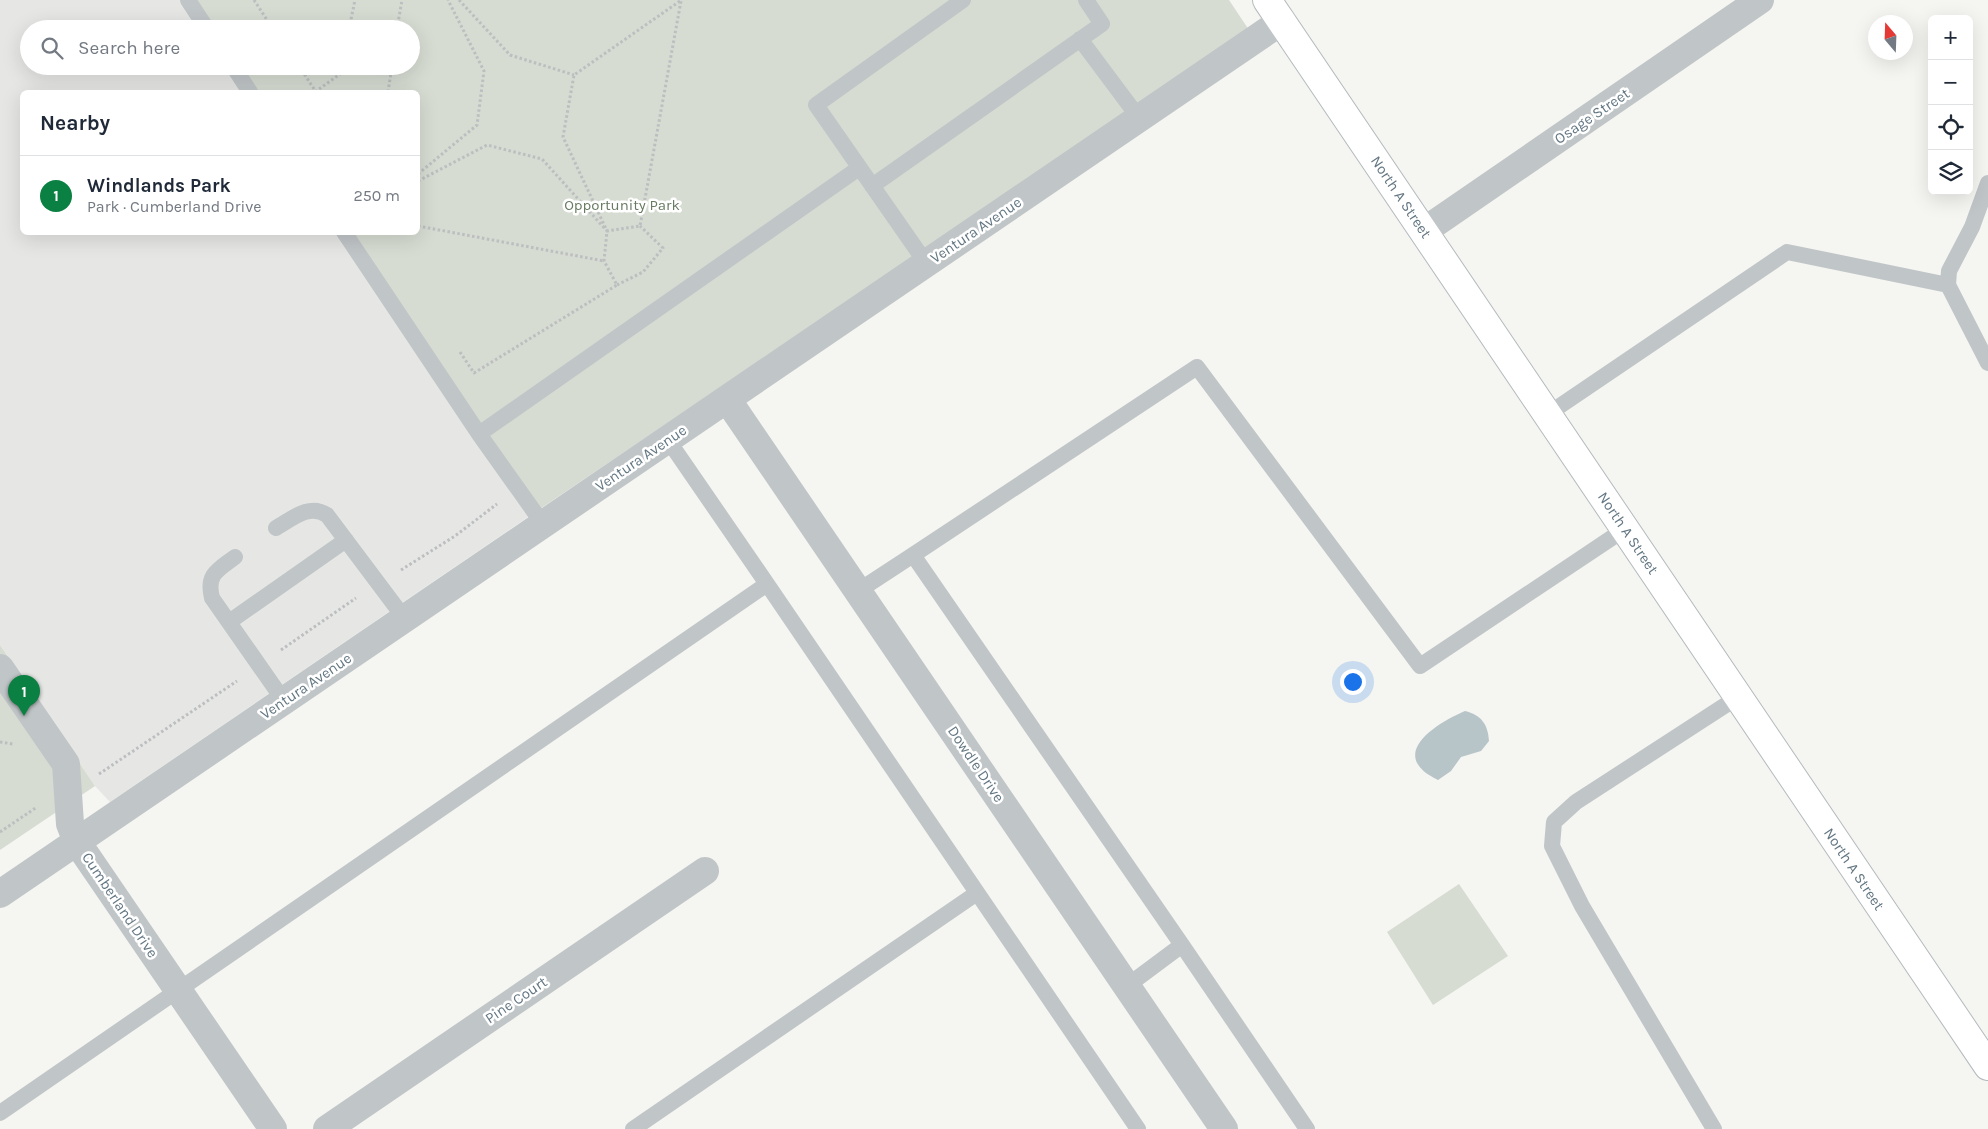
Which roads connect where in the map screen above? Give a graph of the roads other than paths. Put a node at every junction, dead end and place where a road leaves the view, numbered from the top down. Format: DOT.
graph roads {
  1 [pos="188,0"];
  2 [pos="963,0"];
  3 [pos="1086,0"];
  4 [pos="1760,0"];
  5 [pos="1274,10"];
  6 [pos="201,20"];
  7 [pos="1080,39"];
  8 [pos="238,75"];
  9 [pos="249,90"];
  10 [pos="1139,118"];
  11 [pos="859,168"];
  12 [pos="1988,183"];
  13 [pos="872,186"];
  14 [pos="1424,231"];
  15 [pos="346,235"];
  16 [pos="926,263"];
  17 [pos="1948,285"];
  18 [pos="1988,363"];
  19 [pos="727,399"];
  20 [pos="1548,414"];
  21 [pos="479,434"];
  22 [pos="668,440"];
  23 [pos="543,524"];
  24 [pos="276,528"];
  25 [pos="1624,529"];
  26 [pos="346,540"];
  27 [pos="912,555"];
  28 [pos="235,557"];
  29 [pos="767,584"];
  30 [pos="858,591"];
  31 [pos="405,619"];
  32 [pos="228,622"];
  33 [pos="0,668"];
  34 [pos="1738,697"];
  35 [pos="284,701"];
  36 [pos="76,842"];
  37 [pos="705,871"];
  38 [pos="977,893"];
  39 [pos="0,894"];
  40 [pos="1182,944"];
  41 [pos="1127,986"];
  42 [pos="178,990"];
  43 [pos="1988,1066"];
  44 [pos="0,1113"];
  45 [pos="273,1129"];
  46 [pos="327,1129"];
  47 [pos="633,1129"];
  48 [pos="1138,1129"];
  49 [pos="1224,1129"];
  50 [pos="1307,1129"];
  51 [pos="1714,1129"];
  1 -- 6 [label="lane"];
  2 -- 11 [label="lane"];
  3 -- 7 [label="lane"];
  4 -- 14 [label="street, Osage Street"];
  5 -- 10 [label="street, Ventura Avenue"];
  5 -- 14 [label="main road, North A Street"];
  7 -- 10 [label="lane"];
  7 -- 13 [label="lane"];
  8 -- 9 [label="lane"];
  10 -- 16 [label="street, Ventura Avenue"];
  11 -- 13 [label="lane"];
  11 -- 21 [label="lane"];
  12 -- 17 [label="lane"];
  13 -- 16 [label="lane"];
  14 -- 20 [label="main road, North A Street"];
  15 -- 21 [label="lane"];
  16 -- 19 [label="street, Ventura Avenue"];
  17 -- 18 [label="lane"];
  17 -- 20 [label="lane"];
  19 -- 22 [label="street, Ventura Avenue"];
  19 -- 30 [label="street, Dowdle Drive"];
  20 -- 25 [label="main road, North A Street"];
  21 -- 23 [label="lane"];
  22 -- 23 [label="street, Ventura Avenue"];
  22 -- 29 [label="lane"];
  23 -- 31 [label="street, Ventura Avenue"];
  24 -- 26 [label="lane"];
  25 -- 27 [label="lane"];
  25 -- 34 [label="main road, North A Street"];
  26 -- 31 [label="lane"];
  26 -- 32 [label="lane"];
  27 -- 30 [label="lane"];
  27 -- 40 [label="lane"];
  28 -- 32 [label="lane"];
  29 -- 38 [label="lane"];
  29 -- 42 [label="lane"];
  30 -- 41 [label="street, Dowdle Drive"];
  31 -- 35 [label="street, Ventura Avenue"];
  32 -- 35 [label="lane"];
  33 -- 36 [label="street, Cumberland Drive"];
  34 -- 43 [label="main road, North A Street"];
  34 -- 51 [label="lane"];
  35 -- 36 [label="street, Ventura Avenue"];
  36 -- 39 [label="street, Ventura Avenue"];
  36 -- 42 [label="street, Cumberland Drive"];
  37 -- 46 [label="street, Pine Court"];
  38 -- 47 [label="lane"];
  38 -- 48 [label="lane"];
  40 -- 41 [label="lane"];
  40 -- 50 [label="lane"];
  41 -- 49 [label="street, Dowdle Drive"];
  42 -- 44 [label="lane"];
  42 -- 45 [label="street, Cumberland Drive"];
}
